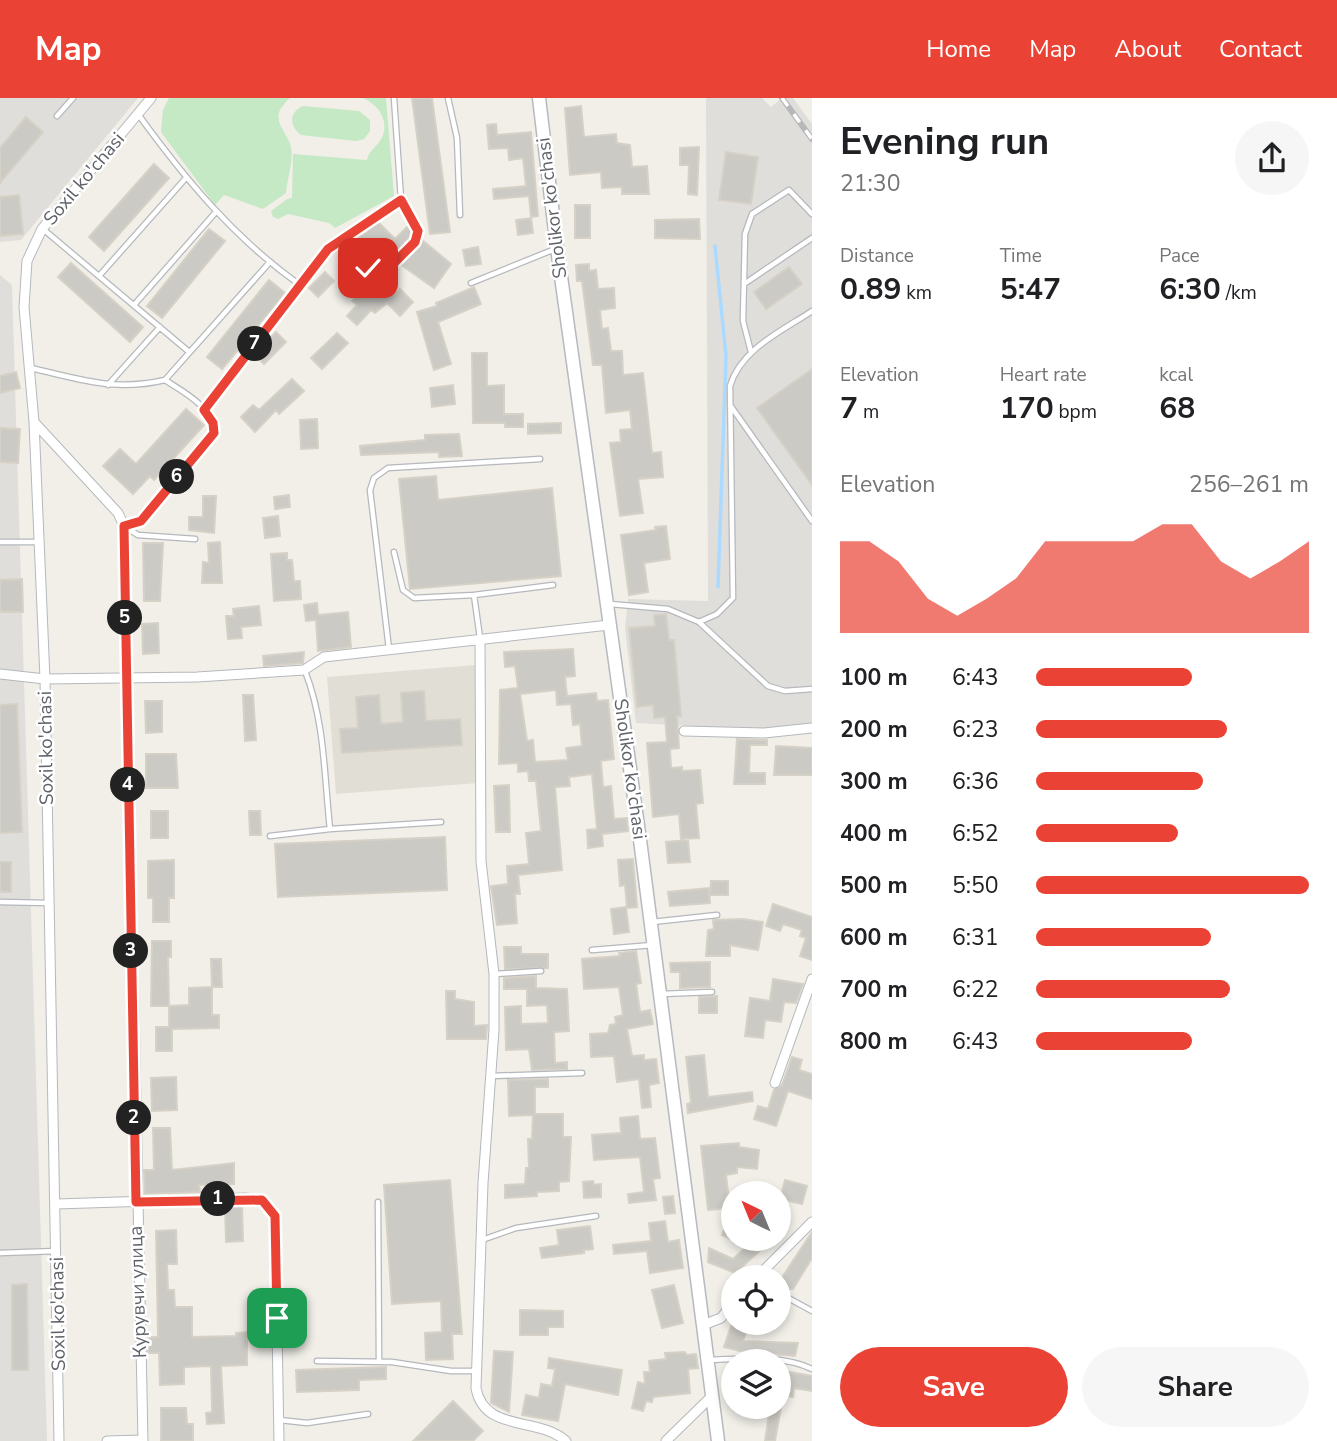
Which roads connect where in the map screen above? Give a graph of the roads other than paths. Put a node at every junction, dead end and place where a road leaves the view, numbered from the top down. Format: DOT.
graph roads {
  1 [pos="73,98"];
  2 [pos="151,98"];
  3 [pos="394,98"];
  4 [pos="448,98"];
  5 [pos="540,98"];
  6 [pos="138,114"];
  7 [pos="57,116"];
  8 [pos="185,179"];
  9 [pos="401,200"];
  10 [pos="215,213"];
  11 [pos="812,214"];
  12 [pos="460,215"];
  13 [pos="42,229"];
  14 [pos="812,239"];
  15 [pos="556,248"];
  16 [pos="269,263"];
  17 [pos="368,268"];
  18 [pos="99,276"];
  19 [pos="471,283"];
  20 [pos="744,284"];
  21 [pos="300,285"];
  22 [pos="134,306"];
  23 [pos="812,311"];
  24 [pos="160,327"];
  25 [pos="188,351"];
  26 [pos="751,352"];
  27 [pos="30,368"];
  28 [pos="165,380"];
  29 [pos="108,385"];
  30 [pos="730,404"];
  31 [pos="204,410"];
  32 [pos="34,422"];
  33 [pos="540,459"];
  34 [pos="812,521"];
  35 [pos="124,526"];
  36 [pos="195,539"];
  37 [pos="0,542"];
  38 [pos="38,542"];
  39 [pos="394,552"];
  40 [pos="553,585"];
  41 [pos="474,595"];
  42 [pos="606,604"];
  43 [pos="699,622"];
  44 [pos="609,625"];
  45 [pos="480,639"];
  46 [pos="389,650"];
  47 [pos="304,670"];
  48 [pos="0,674"];
  49 [pos="126,676"];
  50 [pos="45,679"];
  51 [pos="812,689"];
  52 [pos="812,728"];
  53 [pos="684,731"];
  54 [pos="441,822"];
  55 [pos="330,829"];
  56 [pos="270,836"];
  57 [pos="0,902"];
  58 [pos="50,903"];
  59 [pos="717,915"];
  60 [pos="651,922"];
  61 [pos="654,945"];
  62 [pos="592,950"];
  63 [pos="541,971"];
  64 [pos="494,974"];
  65 [pos="812,979"];
  66 [pos="712,992"];
  67 [pos="660,994"];
  68 [pos="582,1073"];
  69 [pos="490,1076"];
  70 [pos="775,1083"];
  71 [pos="136,1202"];
  72 [pos="377,1202"];
  73 [pos="56,1204"];
  74 [pos="596,1216"];
  75 [pos="812,1222"];
  76 [pos="481,1240"];
  77 [pos="57,1251"];
  78 [pos="0,1253"];
  79 [pos="769,1265"];
  80 [pos="791,1300"];
  81 [pos="812,1311"];
  82 [pos="721,1318"];
  83 [pos="703,1325"];
  84 [pos="707,1360"];
  85 [pos="317,1361"];
  86 [pos="380,1362"];
  87 [pos="812,1368"];
  88 [pos="475,1371"];
  89 [pos="711,1397"];
  90 [pos="369,1414"];
  91 [pos="279,1420"];
  92 [pos="143,1440"];
  93 [pos="59,1441"];
  94 [pos="107,1441"];
  95 [pos="279,1441"];
  96 [pos="566,1441"];
  97 [pos="666,1441"];
  98 [pos="718,1441"];
  1 -- 7 [label="lane"];
  2 -- 6 [label="street, Soxil ko'chasi"];
  3 -- 9 [label="lane"];
  4 -- 12 [label="lane"];
  5 -- 15 [label="street, Sholikor ko'chasi"];
  6 -- 8 [label="lane"];
  6 -- 13 [label="street, Soxil ko'chasi"];
  8 -- 10 [label="lane"];
  8 -- 18 [label="lane"];
  9 -- 17 [label="lane"];
  9 -- 21 [label="lane"];
  10 -- 16 [label="lane"];
  10 -- 22 [label="lane"];
  11 -- 20 [label="lane"];
  13 -- 18 [label="lane"];
  13 -- 27 [label="street, Soxil ko'chasi"];
  14 -- 20 [label="lane"];
  15 -- 19 [label="lane"];
  15 -- 42 [label="street, Sholikor ko'chasi"];
  16 -- 21 [label="lane"];
  16 -- 25 [label="lane"];
  18 -- 22 [label="lane"];
  20 -- 26 [label="lane"];
  21 -- 31 [label="lane"];
  22 -- 24 [label="lane"];
  23 -- 26 [label="lane"];
  24 -- 25 [label="lane"];
  24 -- 29 [label="lane"];
  25 -- 28 [label="lane"];
  26 -- 30 [label="lane"];
  27 -- 29 [label="lane"];
  27 -- 32 [label="street, Soxil ko'chasi"];
  28 -- 29 [label="lane"];
  28 -- 31 [label="lane"];
  30 -- 34 [label="lane"];
  30 -- 43 [label="lane"];
  31 -- 35 [label="lane"];
  32 -- 35 [label="street"];
  32 -- 38 [label="street, Soxil ko'chasi"];
  33 -- 46 [label="lane"];
  35 -- 36 [label="lane"];
  35 -- 49 [label="street, Курувчи улица"];
  37 -- 38 [label="lane"];
  38 -- 50 [label="street, Soxil ko'chasi"];
  39 -- 41 [label="lane"];
  40 -- 41 [label="lane"];
  41 -- 45 [label="lane"];
  42 -- 43 [label="lane"];
  42 -- 44 [label="street, Sholikor ko'chasi"];
  43 -- 51 [label="lane"];
  44 -- 45 [label="street"];
  44 -- 60 [label="street, Sholikor ko'chasi"];
  45 -- 46 [label="street"];
  45 -- 64 [label="street"];
  46 -- 47 [label="street"];
  47 -- 49 [label="street"];
  47 -- 55 [label="lane"];
  48 -- 50 [label="street"];
  49 -- 50 [label="street"];
  49 -- 71 [label="street, Курувчи улица"];
  50 -- 58 [label="street, Soxil ko'chasi"];
  52 -- 53 [label="street"];
  54 -- 55 [label="lane"];
  55 -- 56 [label="lane"];
  57 -- 58 [label="lane"];
  58 -- 73 [label="street, Soxil ko'chasi"];
  59 -- 60 [label="lane"];
  60 -- 61 [label="street, Sholikor ko'chasi"];
  61 -- 62 [label="lane"];
  61 -- 67 [label="street, Sholikor ko'chasi"];
  63 -- 64 [label="lane"];
  64 -- 69 [label="street"];
  65 -- 70 [label="street"];
  66 -- 67 [label="lane"];
  67 -- 83 [label="street, Sholikor ko'chasi"];
  68 -- 69 [label="lane"];
  69 -- 76 [label="street"];
  71 -- 73 [label="street"];
  71 -- 91 [label="street"];
  71 -- 92 [label="street, Курувчи улица"];
  72 -- 86 [label="lane"];
  73 -- 77 [label="street, Soxil ko'chasi"];
  74 -- 76 [label="lane"];
  75 -- 79 [label="street"];
  76 -- 88 [label="street"];
  77 -- 78 [label="lane"];
  77 -- 93 [label="street, Soxil ko'chasi"];
  80 -- 81 [label="lane"];
  82 -- 83 [label="street"];
  83 -- 84 [label="street, Sholikor ko'chasi"];
  84 -- 87 [label="lane"];
  84 -- 89 [label="street, Sholikor ko'chasi"];
  85 -- 86 [label="lane"];
  86 -- 88 [label="lane"];
  88 -- 96 [label="street"];
  89 -- 97 [label="street"];
  89 -- 98 [label="street, Sholikor ko'chasi"];
  90 -- 91 [label="lane"];
  91 -- 95 [label="street"];
  92 -- 94 [label="street"];
}
